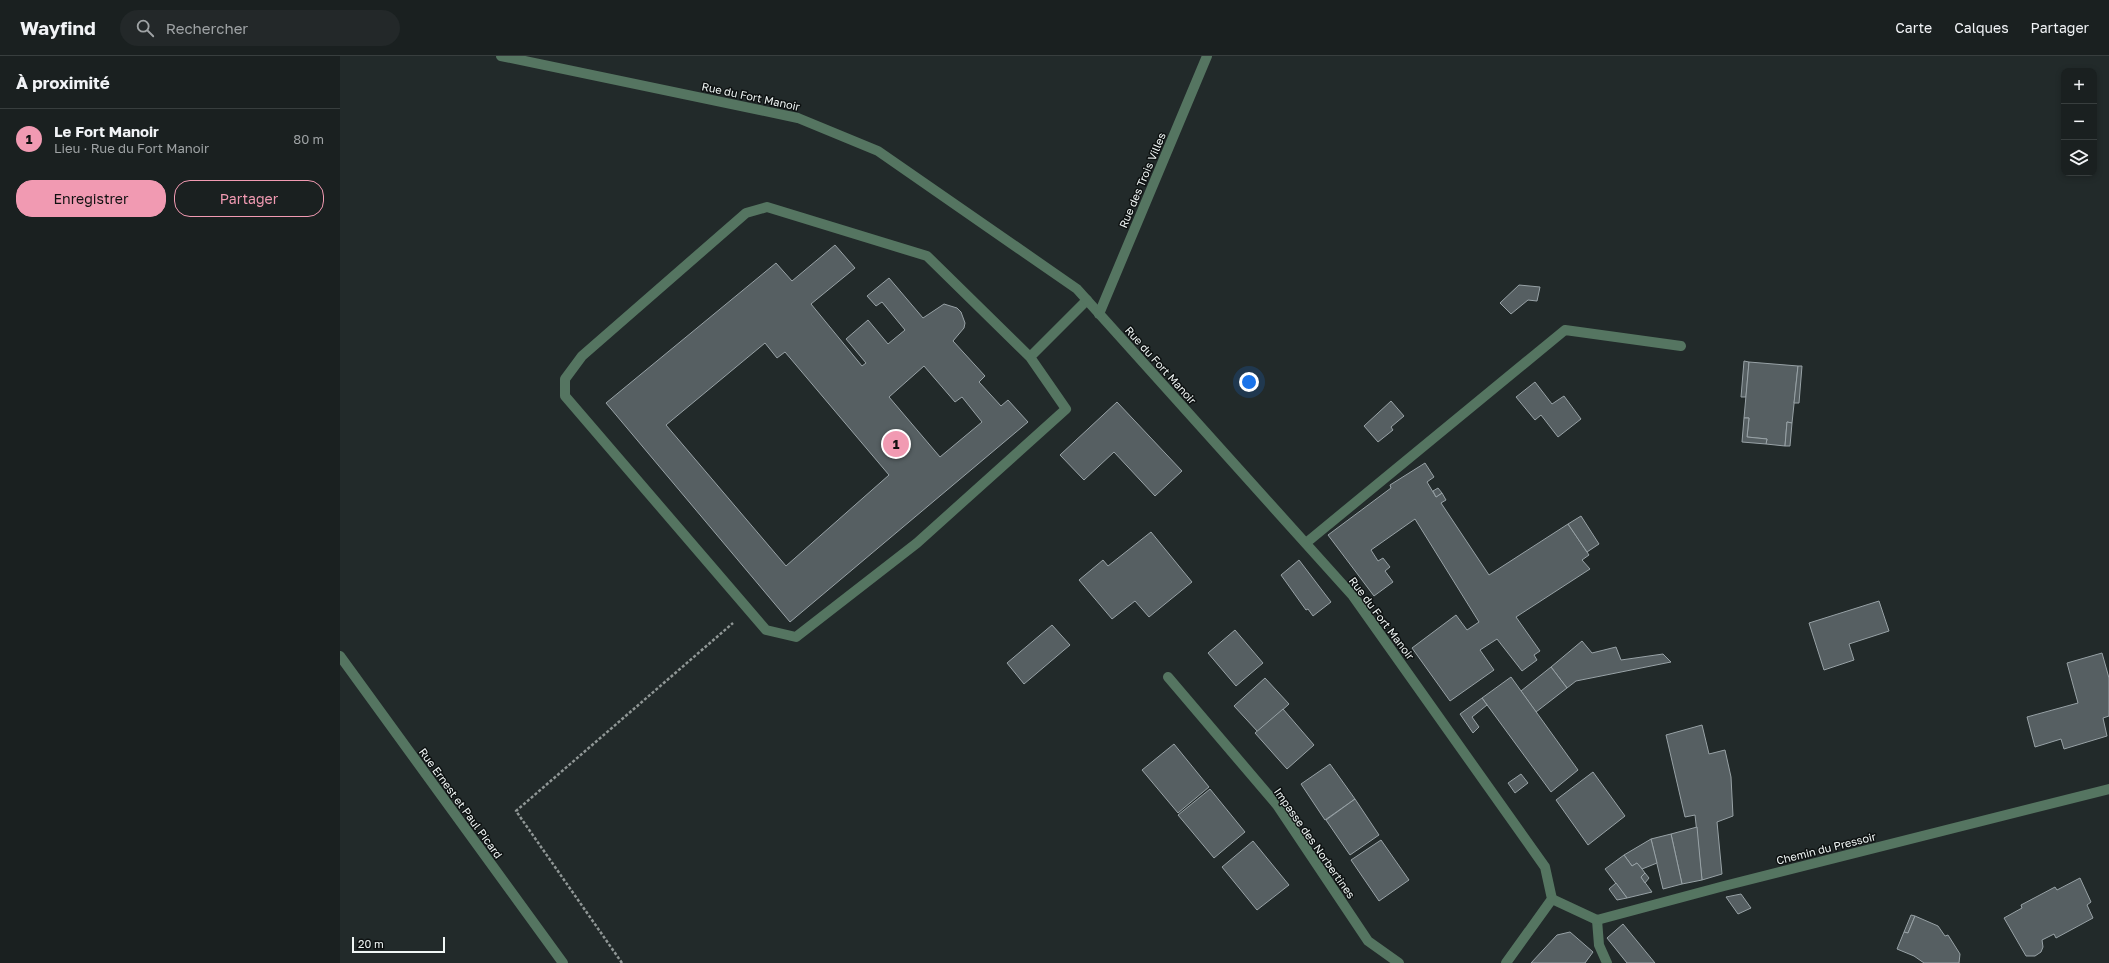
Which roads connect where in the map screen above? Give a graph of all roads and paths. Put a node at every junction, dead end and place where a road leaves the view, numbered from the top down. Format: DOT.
graph roads {
  1 [pos="501,56"];
  2 [pos="1207,56"];
  3 [pos="1087,300"];
  4 [pos="1099,314"];
  5 [pos="1681,346"];
  6 [pos="1030,357"];
  7 [pos="1306,543"];
  8 [pos="748,609"];
  9 [pos="340,656"];
  10 [pos="1168,677"];
  11 [pos="2109,789"];
  12 [pos="1552,899"];
  13 [pos="1597,920"];
  14 [pos="563,963"];
  15 [pos="622,963"];
  16 [pos="1399,963"];
  17 [pos="1506,963"];
  18 [pos="1607,963"];
  1 -- 3 [label="street, Rue du Fort Manoir"];
  2 -- 4 [label="street, Rue des Trois Villes"];
  3 -- 4 [label="street, Rue du Fort Manoir"];
  3 -- 6 [label="street"];
  4 -- 7 [label="street, Rue du Fort Manoir"];
  5 -- 7 [label="street"];
  6 -- 8 [label="street"];
  6 -- 8 [label="street"];
  7 -- 12 [label="street, Rue du Fort Manoir"];
  8 -- 15 [label="path"];
  9 -- 14 [label="street, Rue Ernest et Paul Picard"];
  10 -- 16 [label="street, Impasse des Norbertines"];
  11 -- 13 [label="street, Chemin du Pressoir"];
  12 -- 13 [label="street"];
  12 -- 17 [label="street"];
  13 -- 18 [label="street"];
}
